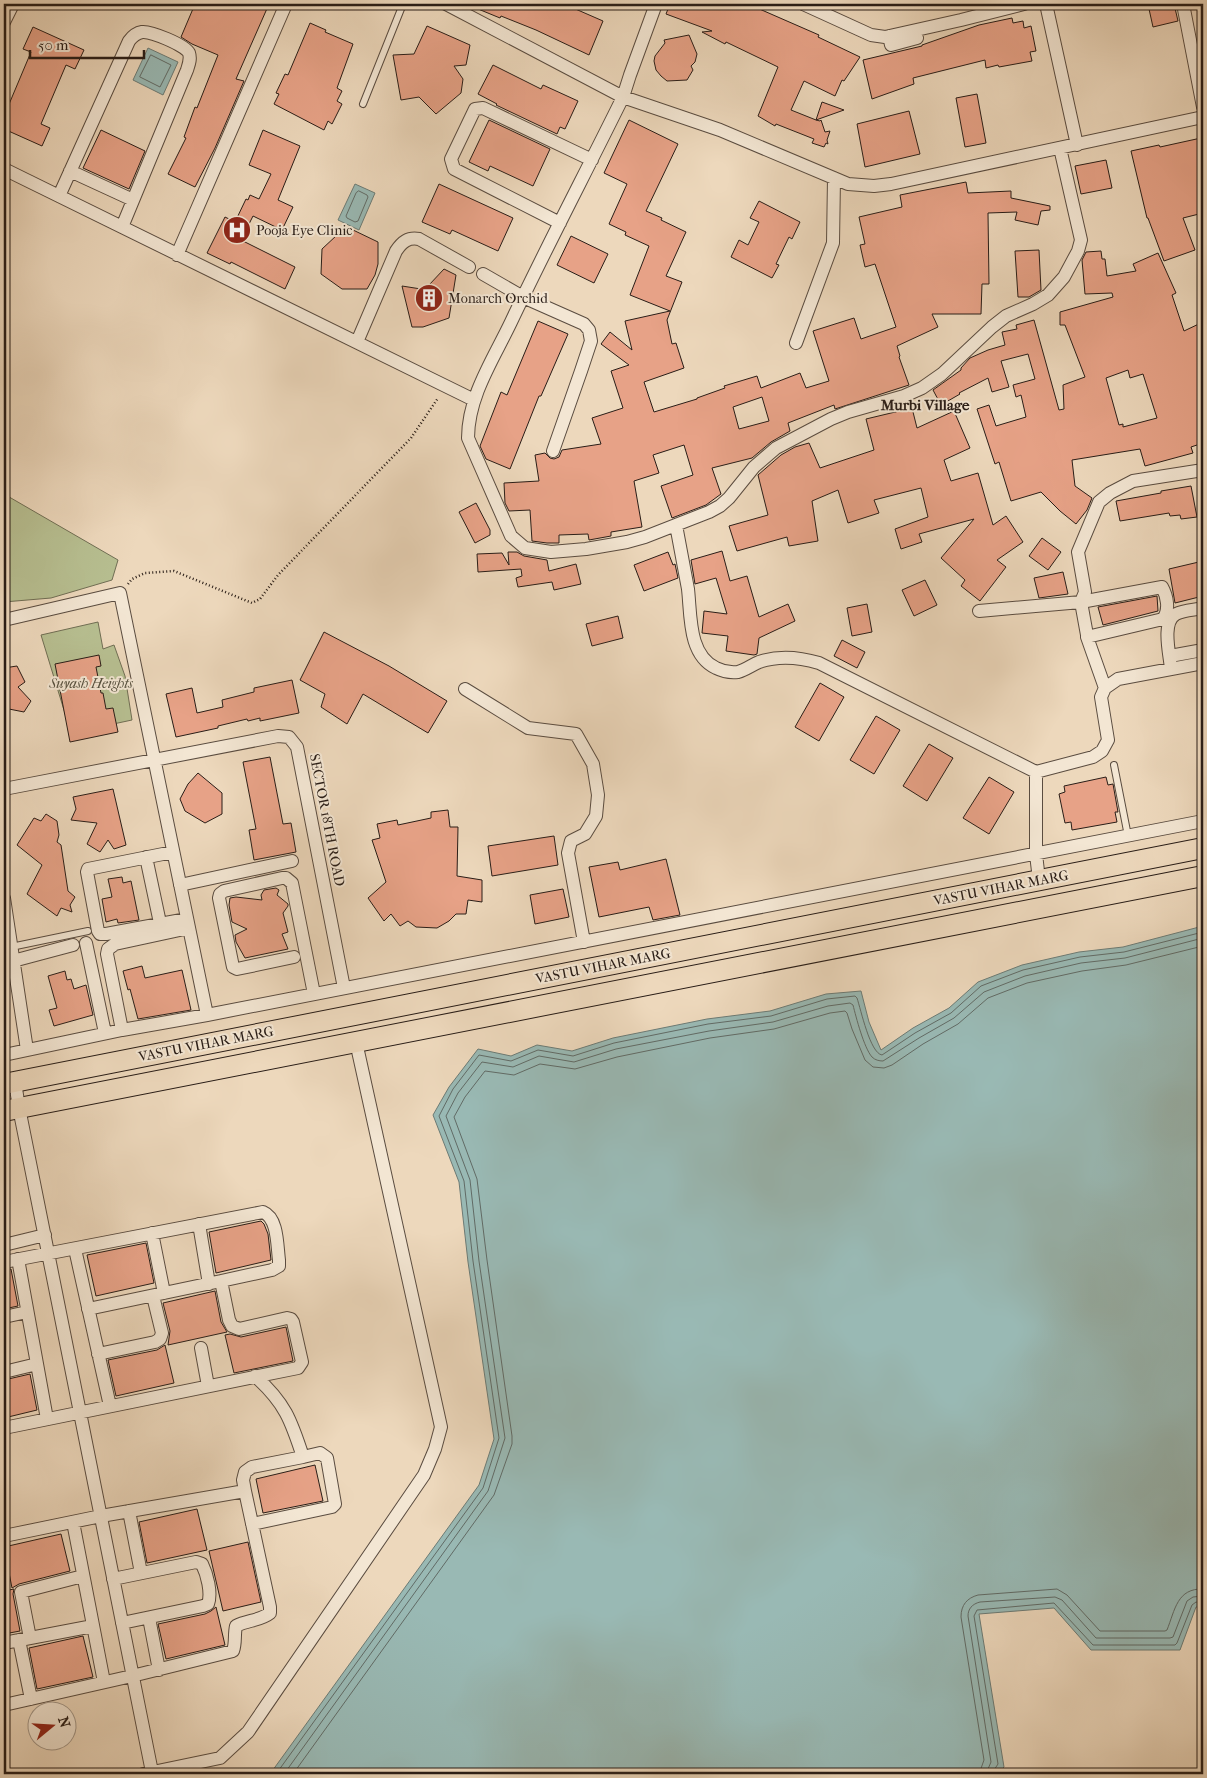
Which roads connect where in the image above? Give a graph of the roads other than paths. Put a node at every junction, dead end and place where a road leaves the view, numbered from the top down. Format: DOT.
graph roads {
  1 [pos="13,4"];
  2 [pos="286,4"];
  3 [pos="403,4"];
  4 [pos="446,4"];
  5 [pos="655,4"];
  6 [pos="803,4"];
  7 [pos="1024,4"];
  8 [pos="1046,4"];
  9 [pos="1183,4"];
  10 [pos="4,20"];
  11 [pos="623,97"];
  12 [pos="363,104"];
  13 [pos="1203,106"];
  14 [pos="1203,117"];
  15 [pos="1077,145"];
  16 [pos="1060,148"];
  17 [pos="592,160"];
  18 [pos="4,169"];
  19 [pos="70,171"];
  20 [pos="834,178"];
  21 [pos="59,196"];
  22 [pos="133,200"];
  23 [pos="560,223"];
  24 [pos="122,228"];
  25 [pos="176,255"];
  26 [pos="469,267"];
  27 [pos="484,274"];
  28 [pos="523,297"];
  29 [pos="357,342"];
  30 [pos="796,343"];
  31 [pos="474,400"];
  32 [pos="553,451"];
  33 [pos="1203,470"];
  34 [pos="676,525"];
  35 [pos="1081,602"];
  36 [pos="1203,608"];
  37 [pos="979,611"];
  38 [pos="4,620"];
  39 [pos="1087,637"];
  40 [pos="1203,650"];
  41 [pos="1170,656"];
  42 [pos="1203,664"];
  43 [pos="1171,669"];
  44 [pos="1105,688"];
  45 [pos="465,690"];
  46 [pos="154,760"];
  47 [pos="1114,765"];
  48 [pos="1036,772"];
  49 [pos="4,789"];
  50 [pos="1203,821"];
  51 [pos="1128,836"];
  52 [pos="1203,848"];
  53 [pos="173,852"];
  54 [pos="1036,854"];
  55 [pos="146,857"];
  56 [pos="292,861"];
  57 [pos="1203,876"];
  58 [pos="1039,880"];
  59 [pos="180,886"];
  60 [pos="4,898"];
  61 [pos="188,923"];
  62 [pos="160,924"];
  63 [pos="83,939"];
  64 [pos="584,942"];
  65 [pos="11,947"];
  66 [pos="294,957"];
  67 [pos="13,961"];
  68 [pos="344,988"];
  69 [pos="314,994"];
  70 [pos="207,1015"];
  71 [pos="122,1030"];
  72 [pos="105,1033"];
  73 [pos="356,1042"];
  74 [pos="27,1050"];
  75 [pos="4,1055"];
  76 [pos="10,1083"];
  77 [pos="12,1110"];
  78 [pos="199,1224"];
  79 [pos="152,1233"];
  80 [pos="45,1235"];
  81 [pos="4,1245"];
  82 [pos="75,1249"];
  83 [pos="48,1254"];
  84 [pos="18,1259"];
  85 [pos="4,1262"];
  86 [pos="215,1282"];
  87 [pos="158,1294"];
  88 [pos="88,1309"];
  89 [pos="27,1312"];
  90 [pos="4,1317"];
  91 [pos="201,1348"];
  92 [pos="98,1354"];
  93 [pos="37,1364"];
  94 [pos="4,1372"];
  95 [pos="255,1376"];
  96 [pos="208,1386"];
  97 [pos="110,1406"];
  98 [pos="80,1412"];
  99 [pos="47,1419"];
  100 [pos="4,1428"];
  101 [pos="303,1457"];
  102 [pos="245,1491"];
  103 [pos="129,1511"];
  104 [pos="101,1516"];
  105 [pos="73,1522"];
  106 [pos="252,1524"];
  107 [pos="4,1536"];
  108 [pos="141,1573"];
  109 [pos="83,1576"];
  110 [pos="113,1579"];
  111 [pos="149,1618"];
  112 [pos="122,1623"];
  113 [pos="93,1626"];
  114 [pos="25,1639"];
  115 [pos="4,1644"];
  116 [pos="159,1670"];
  117 [pos="132,1676"];
  118 [pos="104,1682"];
  119 [pos="31,1699"];
  120 [pos="4,1705"];
  121 [pos="147,1773"];
  1 -- 10 [label="street"];
  2 -- 25 [label="street"];
  3 -- 12 [label="lane"];
  4 -- 11 [label="street"];
  5 -- 11 [label="street"];
  6 -- 7 [label="street"];
  8 -- 15 [label="street"];
  9 -- 13 [label="street"];
  11 -- 17 [label="street"];
  11 -- 20 [label="street"];
  14 -- 15 [label="street"];
  15 -- 16 [label="street"];
  16 -- 20 [label="street"];
  16 -- 34 [label="street"];
  17 -- 23 [label="street"];
  17 -- 23 [label="street"];
  18 -- 21 [label="street"];
  19 -- 21 [label="street"];
  19 -- 22 [label="street"];
  19 -- 22 [label="street"];
  20 -- 30 [label="street"];
  21 -- 24 [label="street"];
  22 -- 24 [label="street"];
  23 -- 28 [label="street"];
  24 -- 25 [label="street"];
  25 -- 29 [label="street"];
  26 -- 29 [label="street"];
  27 -- 28 [label="street"];
  28 -- 31 [label="street"];
  28 -- 32 [label="street"];
  29 -- 31 [label="street"];
  31 -- 34 [label="street"];
  33 -- 35 [label="street"];
  34 -- 48 [label="street"];
  35 -- 37 [label="street"];
  35 -- 39 [label="street"];
  35 -- 39 [label="street"];
  36 -- 41 [label="street"];
  38 -- 46 [label="street"];
  39 -- 44 [label="street"];
  40 -- 41 [label="street"];
  41 -- 43 [label="street"];
  42 -- 43 [label="street"];
  43 -- 44 [label="street"];
  44 -- 48 [label="street"];
  45 -- 64 [label="street"];
  46 -- 49 [label="street, SECTOR 18TH ROAD"];
  46 -- 53 [label="street"];
  46 -- 68 [label="street, SECTOR 18TH ROAD"];
  47 -- 51 [label="lane"];
  48 -- 54 [label="street"];
  50 -- 51 [label="street"];
  51 -- 54 [label="street"];
  52 -- 58 [label="main road, VASTU VIHAR MARG"];
  53 -- 55 [label="street"];
  53 -- 59 [label="street"];
  54 -- 58 [label="street"];
  54 -- 64 [label="street"];
  55 -- 62 [label="street"];
  55 -- 62 [label="street"];
  56 -- 59 [label="street"];
  57 -- 73 [label="main road, VASTU VIHAR MARG"];
  58 -- 76 [label="main road, VASTU VIHAR MARG"];
  59 -- 61 [label="street"];
  60 -- 65 [label="street"];
  61 -- 62 [label="street"];
  61 -- 70 [label="street"];
  61 -- 71 [label="street"];
  63 -- 65 [label="lane"];
  63 -- 67 [label="street"];
  63 -- 72 [label="street"];
  64 -- 68 [label="street"];
  65 -- 67 [label="street"];
  66 -- 69 [label="street"];
  67 -- 74 [label="street"];
  68 -- 69 [label="street"];
  69 -- 70 [label="street"];
  70 -- 71 [label="street"];
  71 -- 72 [label="street"];
  72 -- 74 [label="street"];
  73 -- 77 [label="main road, VASTU VIHAR MARG"];
  73 -- 121 [label="street"];
  74 -- 75 [label="street"];
  76 -- 77 [label="street"];
  77 -- 80 [label="street"];
  78 -- 79 [label="street"];
  78 -- 86 [label="street"];
  78 -- 86 [label="street"];
  79 -- 82 [label="street"];
  79 -- 87 [label="street"];
  80 -- 81 [label="street"];
  80 -- 83 [label="street"];
  82 -- 83 [label="street"];
  82 -- 88 [label="street"];
  83 -- 84 [label="street"];
  83 -- 98 [label="street"];
  84 -- 85 [label="street"];
  84 -- 89 [label="street"];
  86 -- 87 [label="street"];
  86 -- 95 [label="street"];
  87 -- 88 [label="street"];
  87 -- 92 [label="street"];
  88 -- 92 [label="street"];
  89 -- 90 [label="street"];
  89 -- 93 [label="street"];
  91 -- 96 [label="street"];
  92 -- 97 [label="street"];
  93 -- 94 [label="street"];
  93 -- 99 [label="street"];
  95 -- 96 [label="street"];
  95 -- 101 [label="street"];
  96 -- 97 [label="street"];
  97 -- 98 [label="street"];
  98 -- 99 [label="street"];
  98 -- 104 [label="street"];
  99 -- 100 [label="street"];
  101 -- 102 [label="street"];
  101 -- 106 [label="street"];
  102 -- 103 [label="street"];
  102 -- 106 [label="street"];
  103 -- 104 [label="street"];
  103 -- 108 [label="street"];
  104 -- 105 [label="street"];
  104 -- 110 [label="street"];
  105 -- 107 [label="street"];
  105 -- 109 [label="street"];
  106 -- 116 [label="street"];
  108 -- 110 [label="street"];
  108 -- 111 [label="street"];
  109 -- 113 [label="street"];
  109 -- 114 [label="street"];
  110 -- 112 [label="street"];
  111 -- 112 [label="street"];
  111 -- 116 [label="street"];
  112 -- 117 [label="street"];
  113 -- 114 [label="street"];
  113 -- 118 [label="street"];
  114 -- 115 [label="street"];
  114 -- 119 [label="street"];
  116 -- 117 [label="street"];
  117 -- 118 [label="street"];
  117 -- 121 [label="street"];
  118 -- 119 [label="street"];
  119 -- 120 [label="street"];
}
